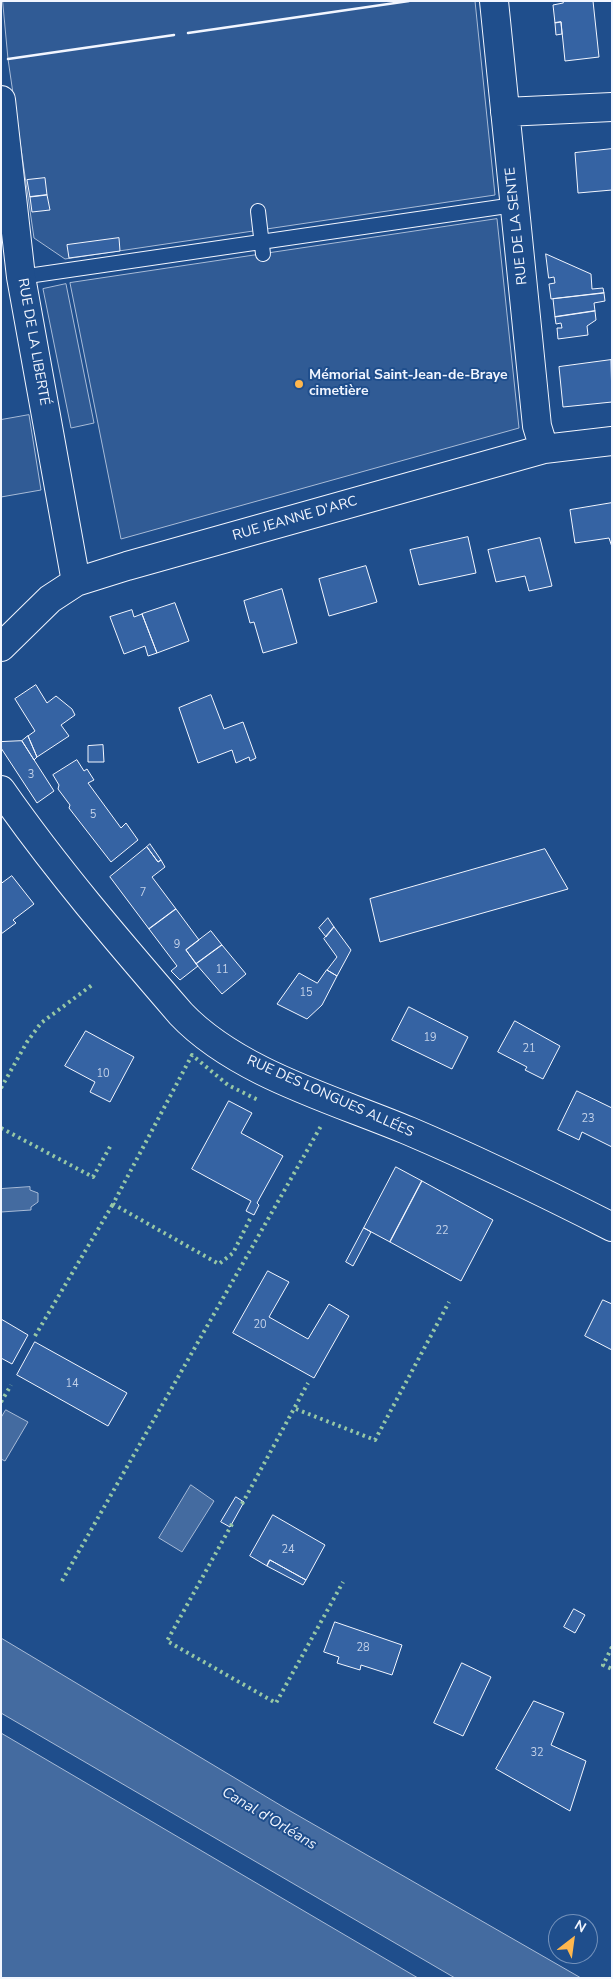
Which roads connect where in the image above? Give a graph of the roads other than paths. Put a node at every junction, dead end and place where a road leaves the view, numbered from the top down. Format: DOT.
graph roads {
  1 [pos="494,1"];
  2 [pos="1,100"];
  3 [pos="612,106"];
  4 [pos="505,112"];
  5 [pos="514,205"];
  6 [pos="258,211"];
  7 [pos="263,248"];
  8 [pos="21,277"];
  9 [pos="612,441"];
  10 [pos="544,449"];
  11 [pos="76,582"];
  12 [pos="1,647"];
  13 [pos="1,790"];
  14 [pos="612,1227"];
  1 -- 4 [label="street, RUE DE LA SENTE"];
  2 -- 8 [label="street, RUE DE LA LIBERTÉ"];
  3 -- 4 [label="street"];
  4 -- 5 [label="street, RUE DE LA SENTE"];
  5 -- 7 [label="lane"];
  5 -- 10 [label="street, RUE DE LA SENTE"];
  6 -- 7 [label="lane"];
  7 -- 8 [label="lane"];
  8 -- 11 [label="street, RUE DE LA LIBERTÉ"];
  9 -- 10 [label="street, RUE JEANNE D'ARC"];
  10 -- 11 [label="street, RUE JEANNE D'ARC"];
  11 -- 12 [label="street, RUE JEANNE D'ARC"];
  13 -- 14 [label="street, RUE DES LONGUES ALLÉES"];
}
